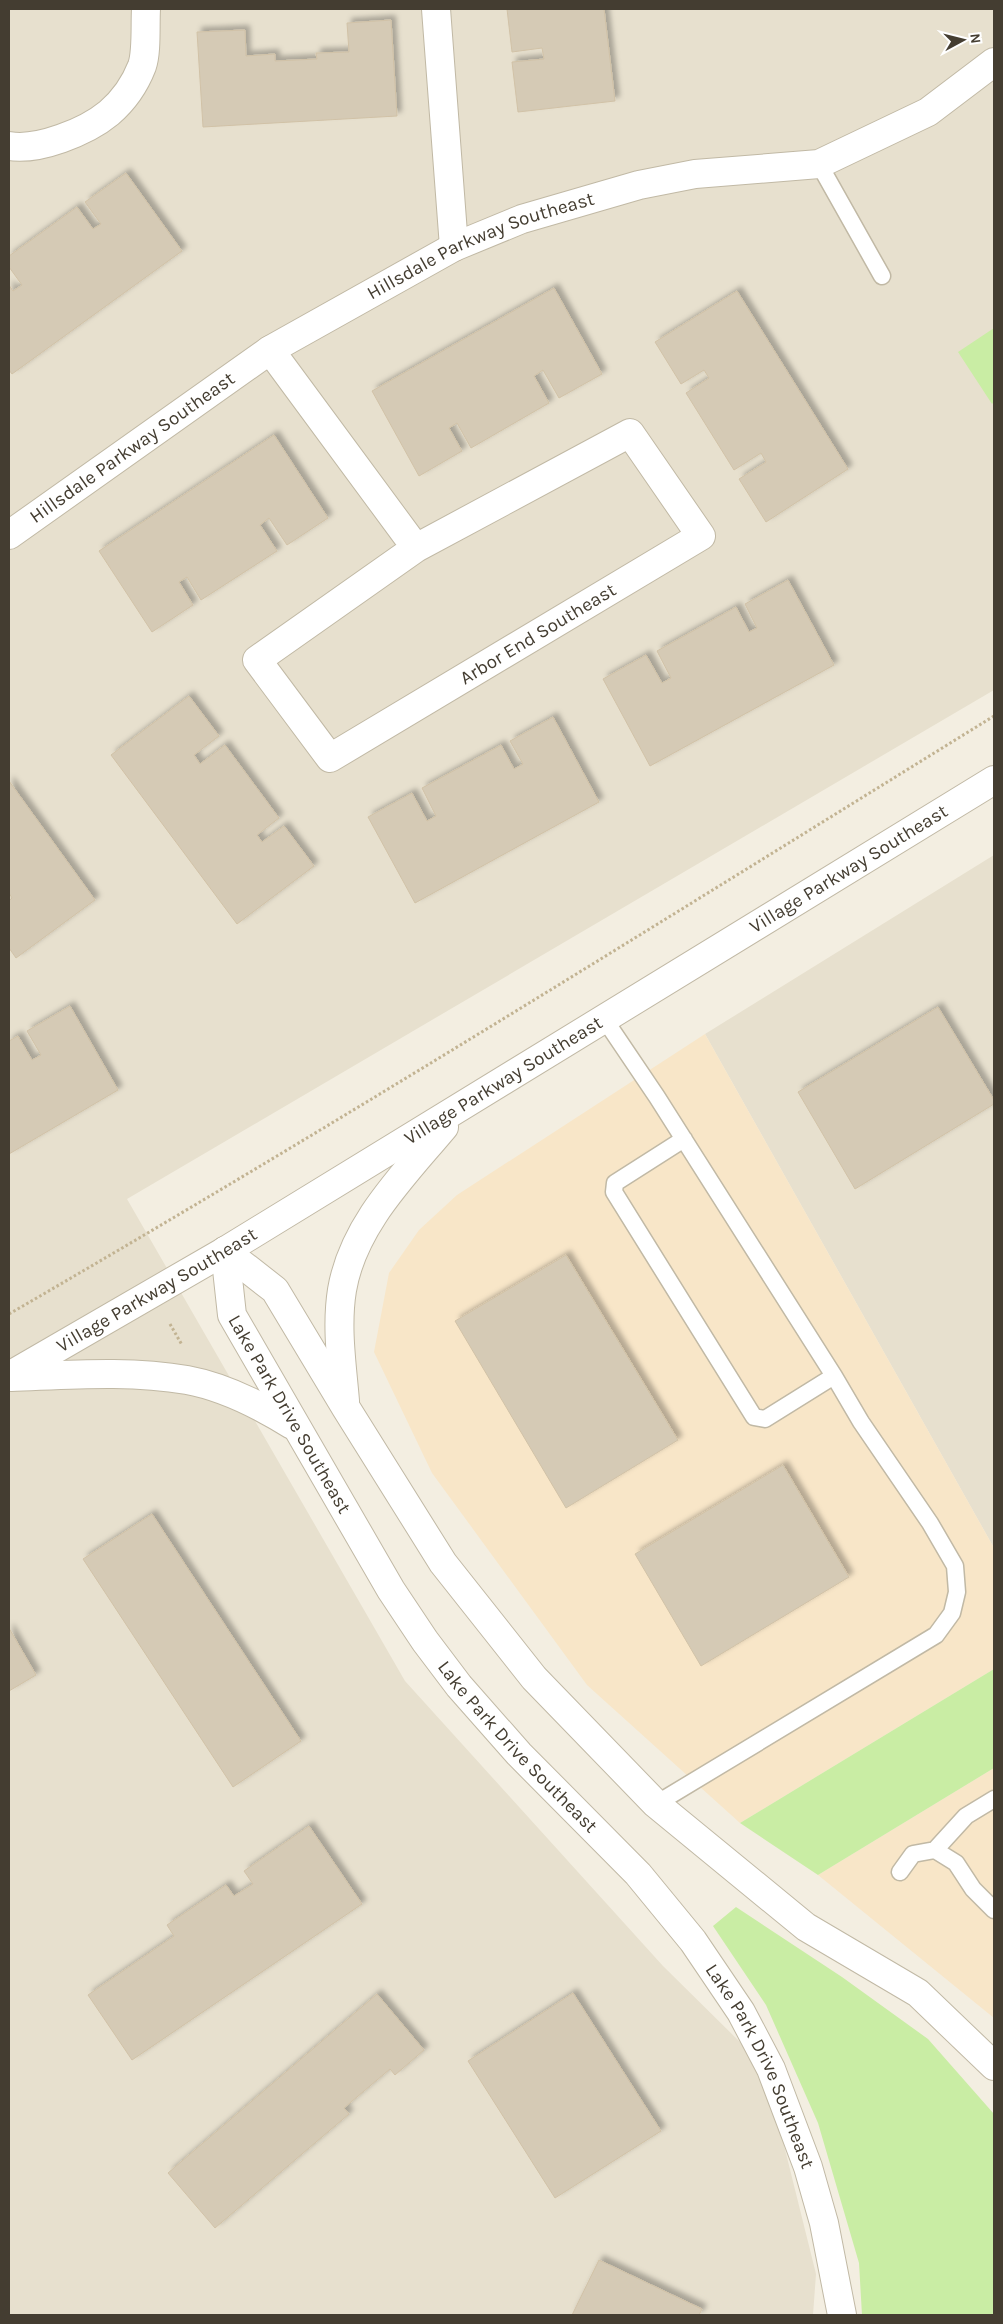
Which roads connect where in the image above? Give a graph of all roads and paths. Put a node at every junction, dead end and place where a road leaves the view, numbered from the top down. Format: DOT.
graph roads {
  1 [pos="146,9"];
  2 [pos="436,9"];
  3 [pos="994,62"];
  4 [pos="9,146"];
  5 [pos="819,164"];
  6 [pos="454,247"];
  7 [pos="882,276"];
  8 [pos="270,350"];
  9 [pos="9,535"];
  10 [pos="416,548"];
  11 [pos="994,716"];
  12 [pos="994,780"];
  13 [pos="605,1020"];
  14 [pos="458,1110"];
  15 [pos="684,1139"];
  16 [pos="225,1251"];
  17 [pos="9,1314"];
  18 [pos="9,1376"];
  19 [pos="834,1376"];
  20 [pos="346,1408"];
  21 [pos="296,1428"];
  22 [pos="994,1799"];
  23 [pos="656,1804"];
  24 [pos="935,1850"];
  25 [pos="900,1872"];
  26 [pos="994,1910"];
  27 [pos="994,2066"];
  28 [pos="842,2315"];
  1 -- 4 [label="street"];
  2 -- 6 [label="street"];
  3 -- 5 [label="street, Hillsdale Parkway Southeast"];
  5 -- 6 [label="street, Hillsdale Parkway Southeast"];
  5 -- 7 [label="lane"];
  6 -- 8 [label="street, Hillsdale Parkway Southeast"];
  8 -- 9 [label="street, Hillsdale Parkway Southeast"];
  8 -- 10 [label="street"];
  10 -- 10 [label="street, Arbor End Southeast"];
  11 -- 17 [label="path"];
  12 -- 13 [label="street, Village Parkway Southeast"];
  13 -- 14 [label="street, Village Parkway Southeast"];
  13 -- 15 [label="lane"];
  14 -- 16 [label="street, Village Parkway Southeast"];
  14 -- 20 [label="street"];
  15 -- 19 [label="lane"];
  15 -- 19 [label="lane"];
  16 -- 18 [label="street, Village Parkway Southeast"];
  16 -- 20 [label="street"];
  16 -- 21 [label="street, Lake Park Drive Southeast"];
  18 -- 21 [label="street"];
  19 -- 23 [label="lane"];
  20 -- 23 [label="street"];
  21 -- 28 [label="street, Lake Park Drive Southeast"];
  22 -- 24 [label="lane"];
  23 -- 27 [label="street"];
  24 -- 25 [label="lane"];
  24 -- 26 [label="lane"];
}
